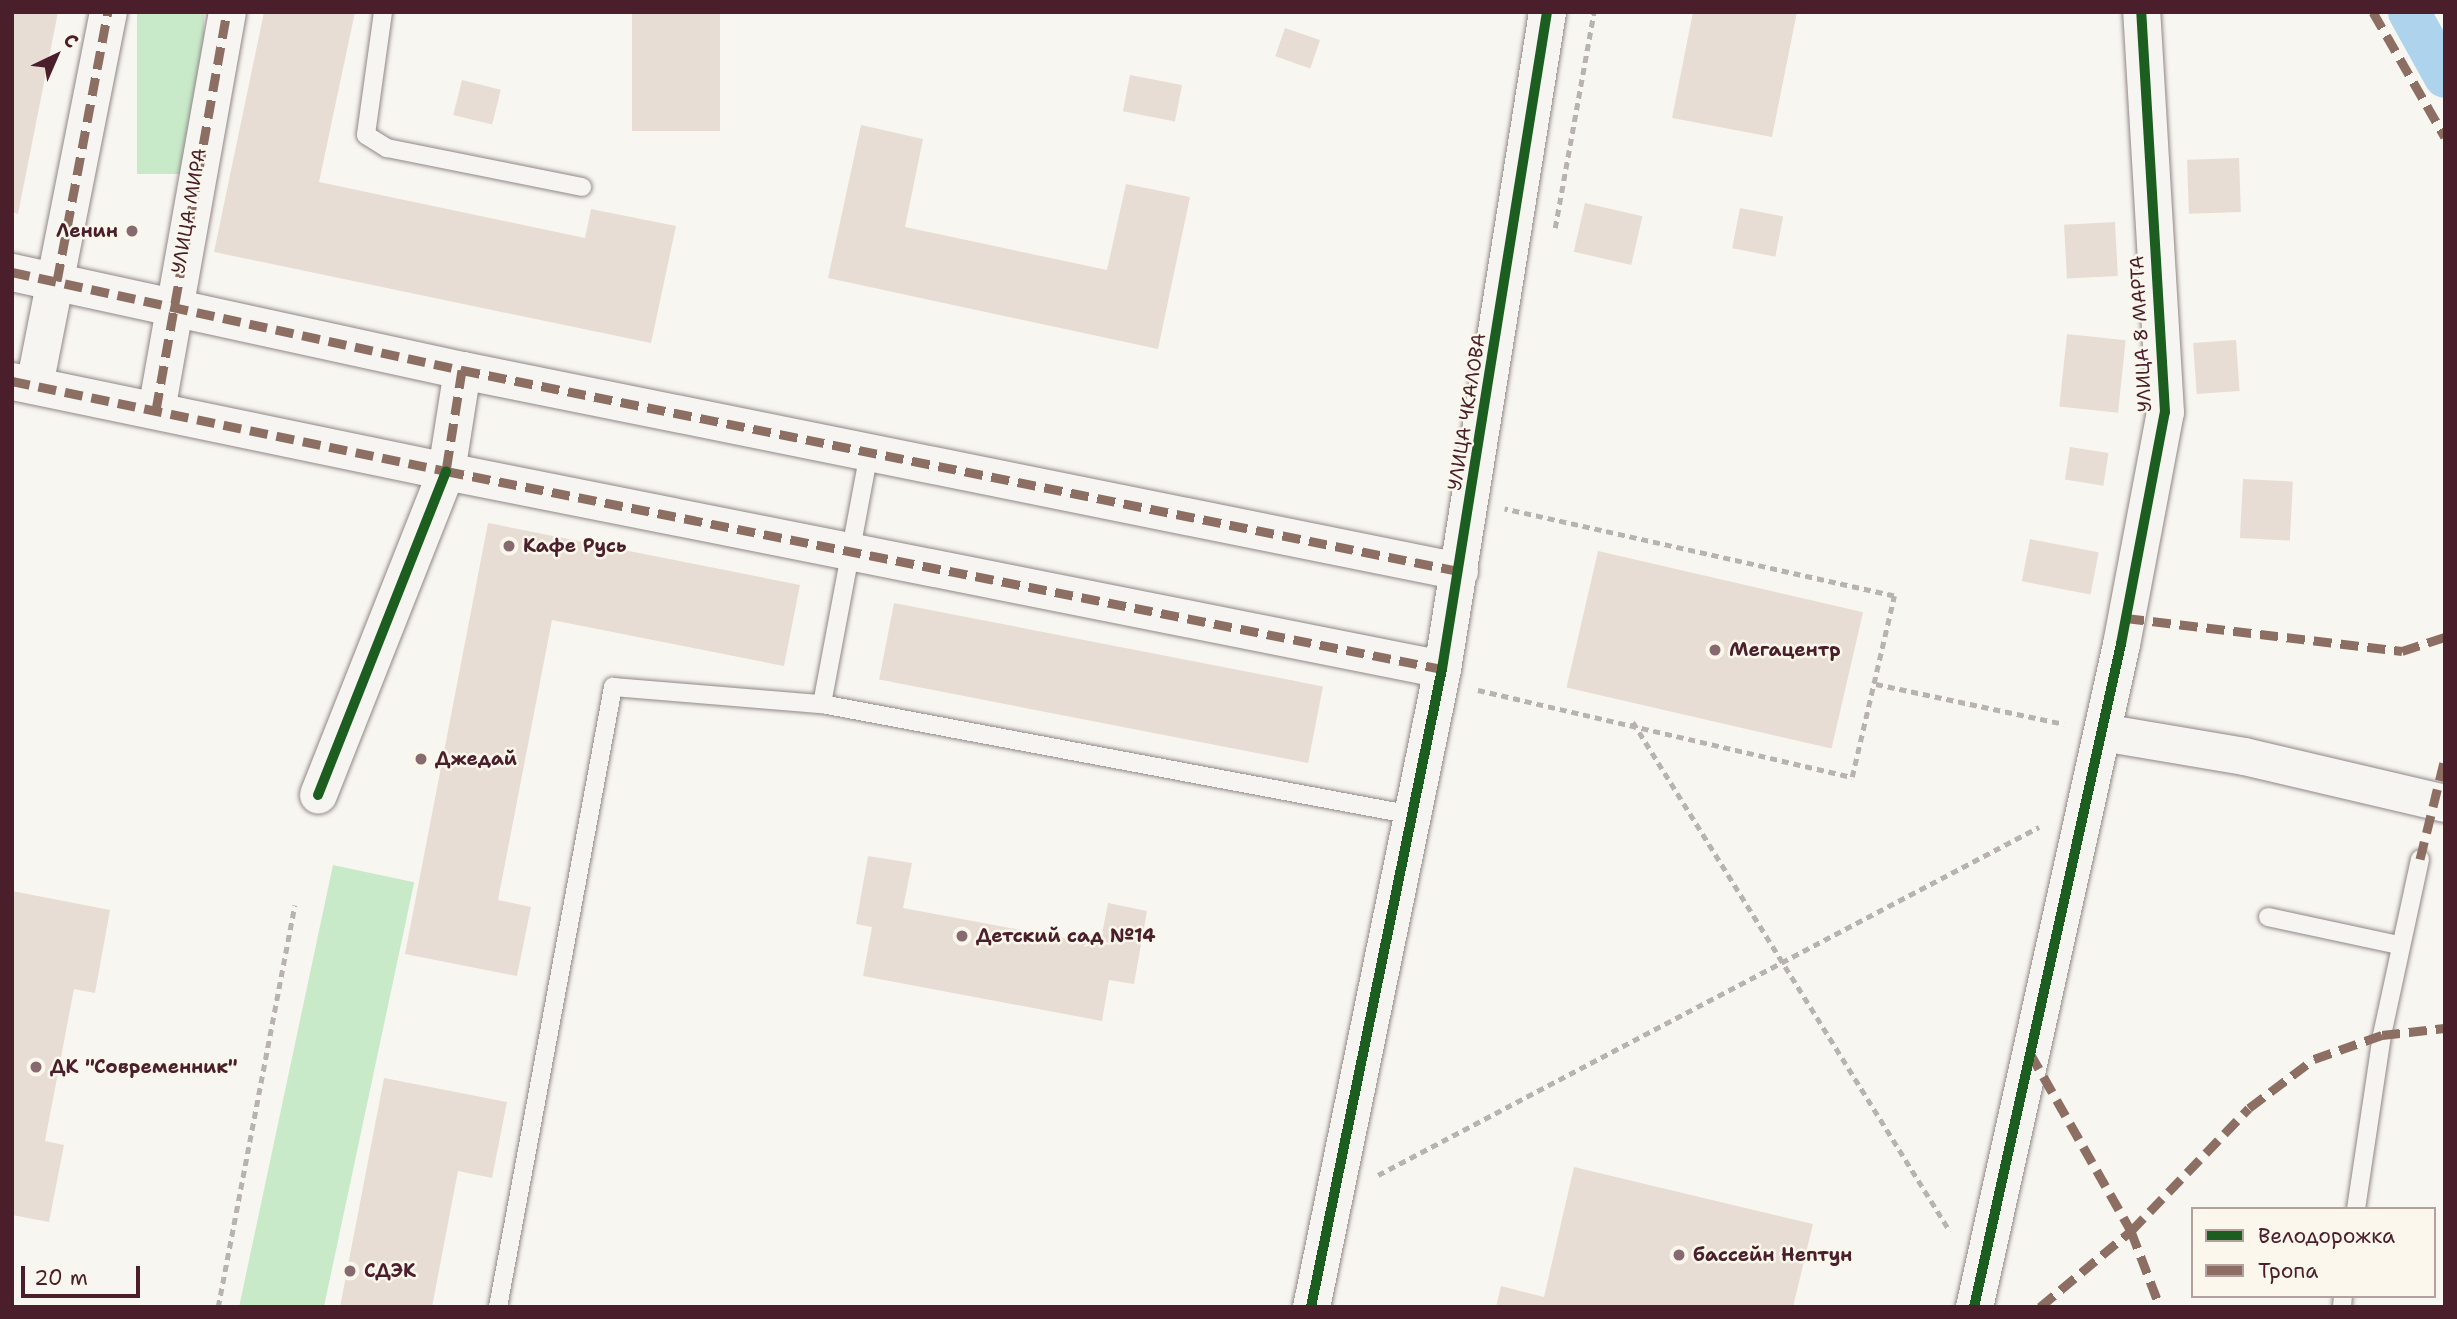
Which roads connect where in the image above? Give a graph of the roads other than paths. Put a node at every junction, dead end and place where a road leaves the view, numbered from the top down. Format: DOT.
graph roads {
  1 [pos="108,12"];
  2 [pos="227,12"];
  3 [pos="383,12"];
  4 [pos="1547,12"];
  5 [pos="2141,12"];
  6 [pos="582,187"];
  7 [pos="12,272"];
  8 [pos="57,281"];
  9 [pos="172,308"];
  10 [pos="462,370"];
  11 [pos="23,383"];
  12 [pos="156,410"];
  13 [pos="869,452"];
  14 [pos="446,471"];
  15 [pos="850,551"];
  16 [pos="1459,571"];
  17 [pos="1442,669"];
  18 [pos="822,705"];
  19 [pos="2102,732"];
  20 [pos="318,795"];
  21 [pos="2445,803"];
  22 [pos="1412,815"];
  23 [pos="2420,859"];
  24 [pos="2268,918"];
  25 [pos="2399,945"];
  26 [pos="2356,1207"];
  27 [pos="1977,1293"];
  28 [pos="498,1307"];
  29 [pos="1311,1307"];
  1 -- 8 [label="street"];
  2 -- 9 [label="street, УЛИЦА МИРА"];
  3 -- 6 [label="lane"];
  4 -- 16 [label="street, УЛИЦА ЧКАЛОВА"];
  5 -- 19 [label="street, УЛИЦА 8 МАРТА"];
  7 -- 8 [label="street"];
  8 -- 9 [label="street"];
  8 -- 11 [label="street"];
  9 -- 10 [label="street"];
  9 -- 12 [label="street, УЛИЦА МИРА"];
  10 -- 13 [label="street"];
  10 -- 14 [label="street"];
  11 -- 12 [label="street"];
  12 -- 14 [label="street"];
  13 -- 15 [label="lane"];
  13 -- 16 [label="street"];
  14 -- 15 [label="street"];
  14 -- 20 [label="street"];
  15 -- 17 [label="street"];
  15 -- 18 [label="lane"];
  16 -- 17 [label="street, УЛИЦА ЧКАЛОВА"];
  17 -- 22 [label="street, УЛИЦА ЧКАЛОВА"];
  18 -- 22 [label="lane"];
  18 -- 28 [label="lane"];
  19 -- 21 [label="street"];
  19 -- 27 [label="street, УЛИЦА 8 МАРТА"];
  22 -- 29 [label="street, УЛИЦА ЧКАЛОВА"];
  23 -- 25 [label="lane"];
  24 -- 25 [label="lane"];
  25 -- 26 [label="lane"];
}
